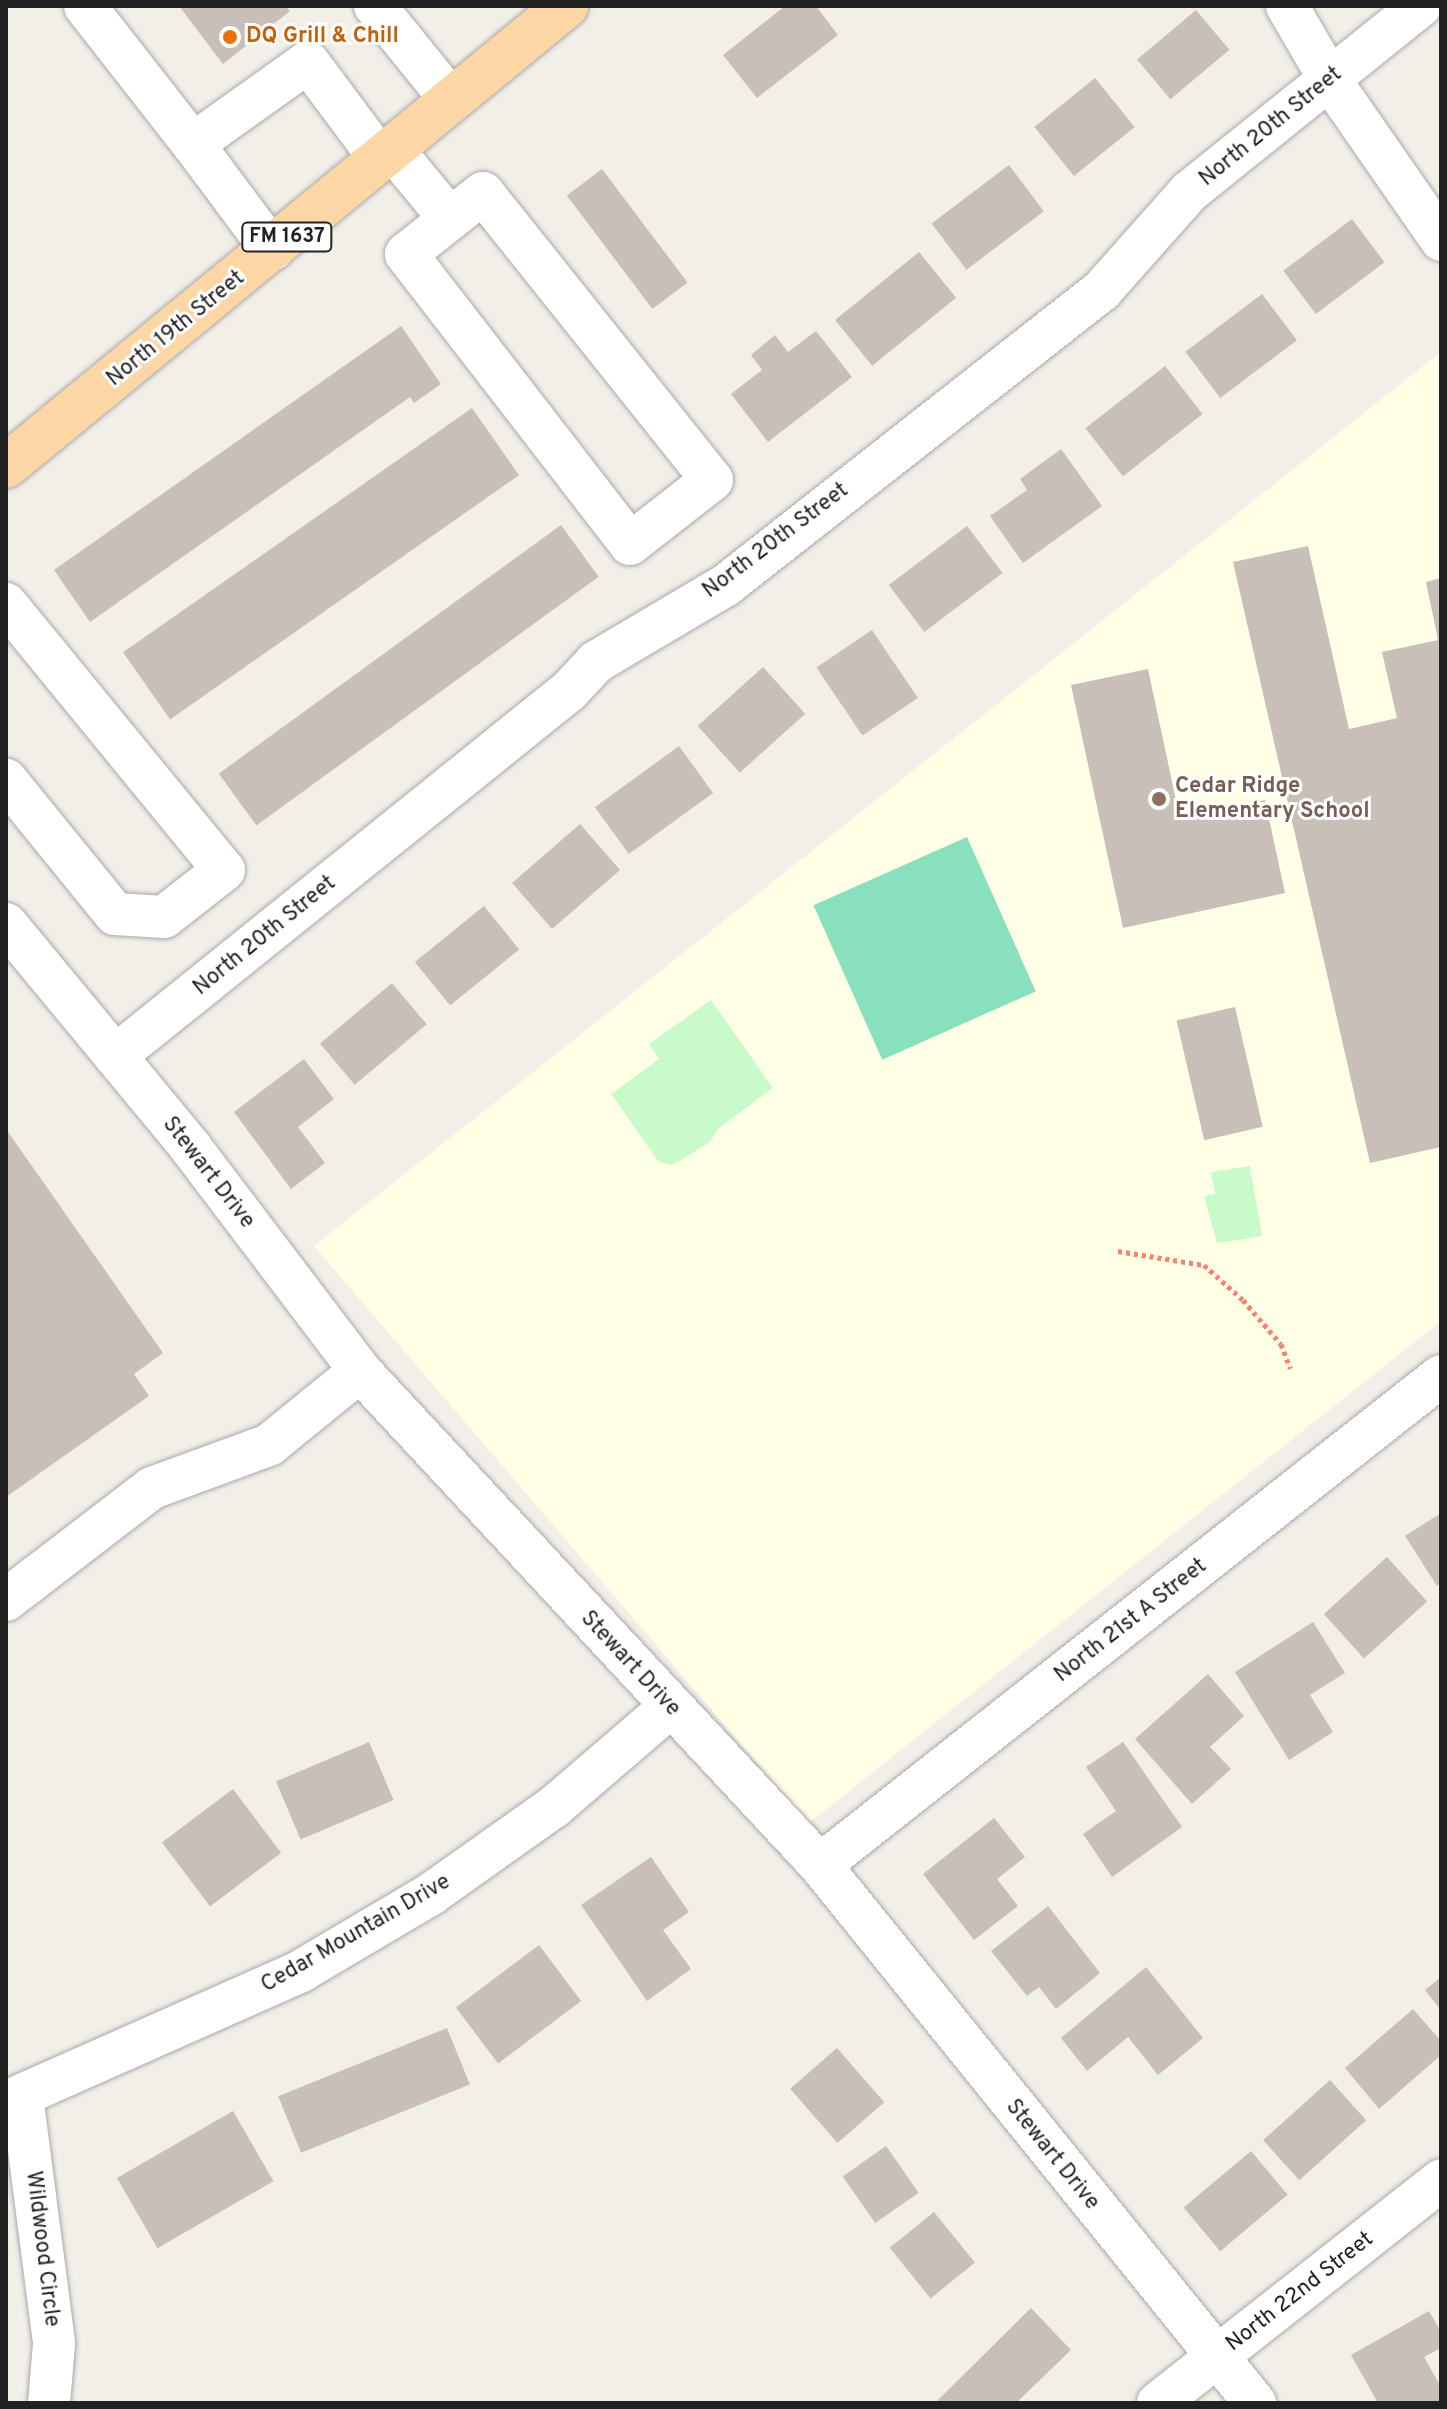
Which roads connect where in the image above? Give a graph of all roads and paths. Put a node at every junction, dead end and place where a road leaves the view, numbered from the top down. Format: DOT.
graph roads {
  1 [pos="85,6"];
  2 [pos="375,6"];
  3 [pos="566,6"];
  4 [pos="1287,6"];
  5 [pos="1420,6"];
  6 [pos="1330,80"];
  7 [pos="452,101"];
  8 [pos="193,144"];
  9 [pos="387,155"];
  10 [pos="450,219"];
  11 [pos="1441,240"];
  12 [pos="272,250"];
  13 [pos="6,466"];
  14 [pos="6,604"];
  15 [pos="6,780"];
  16 [pos="6,924"];
  17 [pos="115,1056"];
  18 [pos="1118,1251"];
  19 [pos="1290,1368"];
  20 [pos="360,1371"];
  21 [pos="1441,1376"];
  22 [pos="6,1600"];
  23 [pos="670,1707"];
  24 [pos="820,1865"];
  25 [pos="14,2099"];
  26 [pos="1441,2180"];
  27 [pos="1216,2358"];
  28 [pos="49,2403"];
  29 [pos="1158,2403"];
  30 [pos="1255,2403"];
  1 -- 8 [label="street"];
  2 -- 7 [label="street"];
  3 -- 7 [label="main road, North 19th Street / FM 1637"];
  4 -- 6 [label="street"];
  5 -- 6 [label="street, North 20th Street"];
  6 -- 11 [label="street"];
  6 -- 17 [label="street, North 20th Street"];
  7 -- 9 [label="main road, North 19th Street / FM 1637"];
  8 -- 9 [label="street"];
  8 -- 12 [label="street"];
  9 -- 10 [label="street"];
  9 -- 12 [label="main road, North 19th Street / FM 1637"];
  10 -- 10 [label="street"];
  12 -- 13 [label="main road, North 19th Street / FM 1637"];
  14 -- 15 [label="street"];
  16 -- 17 [label="street, Stewart Drive"];
  17 -- 20 [label="street, Stewart Drive"];
  18 -- 19 [label="path"];
  20 -- 22 [label="street"];
  20 -- 23 [label="street, Stewart Drive"];
  21 -- 24 [label="street, North 21st A Street"];
  23 -- 24 [label="street, Stewart Drive"];
  23 -- 25 [label="street, Cedar Mountain Drive"];
  24 -- 27 [label="street, Stewart Drive"];
  25 -- 28 [label="street, Wildwood Circle"];
  26 -- 27 [label="street, North 22nd Street"];
  27 -- 29 [label="street, North 22nd Street"];
  27 -- 30 [label="street, Stewart Drive"];
}
